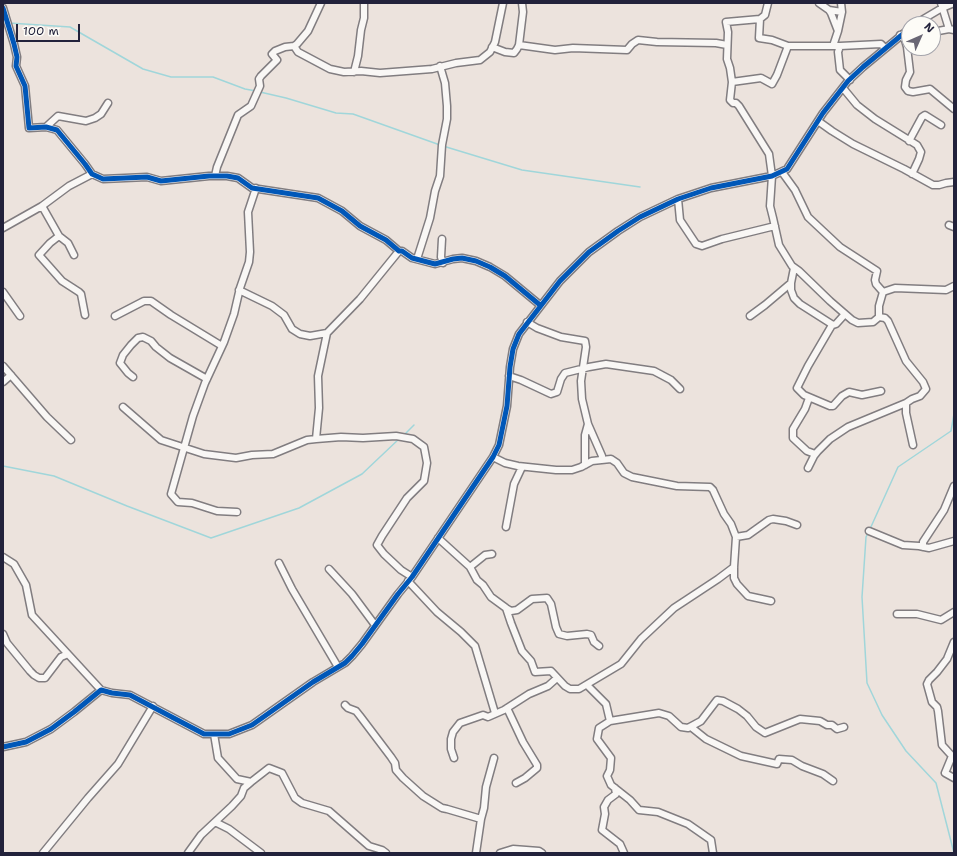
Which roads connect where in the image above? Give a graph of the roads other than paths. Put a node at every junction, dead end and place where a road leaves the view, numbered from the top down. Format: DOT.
graph roads {
  1 [pos="320,3"];
  2 [pos="364,3"];
  3 [pos="503,3"];
  4 [pos="522,3"];
  5 [pos="768,3"];
  6 [pos="819,3"];
  7 [pos="954,3"];
  8 [pos="942,5"];
  9 [pos="843,6"];
  10 [pos="3,8"];
  11 [pos="829,10"];
  12 [pos="927,16"];
  13 [pos="760,19"];
  14 [pos="952,30"];
  15 [pos="838,31"];
  16 [pos="941,31"];
  17 [pos="900,35"];
  18 [pos="519,44"];
  19 [pos="727,45"];
  20 [pos="294,46"];
  21 [pos="788,46"];
  22 [pos="836,46"];
  23 [pos="492,47"];
  24 [pos="885,48"];
  25 [pos="908,56"];
  26 [pos="440,66"];
  27 [pos="354,72"];
  28 [pos="850,80"];
  29 [pos="732,82"];
  30 [pos="843,88"];
  31 [pos="108,103"];
  32 [pos="954,109"];
  33 [pos="818,121"];
  34 [pos="941,124"];
  35 [pos="46,127"];
  36 [pos="909,141"];
  37 [pos="782,172"];
  38 [pos="92,174"];
  39 [pos="912,174"];
  40 [pos="215,176"];
  41 [pos="772,176"];
  42 [pos="954,182"];
  43 [pos="256,188"];
  44 [pos="678,199"];
  45 [pos="42,206"];
  46 [pos="775,226"];
  47 [pos="3,228"];
  48 [pos="59,236"];
  49 [pos="442,239"];
  50 [pos="399,251"];
  51 [pos="74,255"];
  52 [pos="417,260"];
  53 [pos="444,262"];
  54 [pos="794,268"];
  55 [pos="791,283"];
  56 [pos="954,286"];
  57 [pos="239,290"];
  58 [pos="3,292"];
  59 [pos="884,292"];
  60 [pos="540,305"];
  61 [pos="845,314"];
  62 [pos="20,316"];
  63 [pos="85,316"];
  64 [pos="115,316"];
  65 [pos="750,316"];
  66 [pos="879,318"];
  67 [pos="527,322"];
  68 [pos="832,325"];
  69 [pos="326,333"];
  70 [pos="222,346"];
  71 [pos="3,366"];
  72 [pos="583,370"];
  73 [pos="11,375"];
  74 [pos="509,376"];
  75 [pos="133,377"];
  76 [pos="207,379"];
  77 [pos="3,382"];
  78 [pos="680,389"];
  79 [pos="881,391"];
  80 [pos="809,398"];
  81 [pos="906,403"];
  82 [pos="123,407"];
  83 [pos="588,424"];
  84 [pos="316,439"];
  85 [pos="71,440"];
  86 [pos="913,445"];
  87 [pos="184,448"];
  88 [pos="815,454"];
  89 [pos="494,457"];
  90 [pos="602,460"];
  91 [pos="585,465"];
  92 [pos="522,467"];
  93 [pos="808,468"];
  94 [pos="954,486"];
  95 [pos="236,512"];
  96 [pos="797,525"];
  97 [pos="506,527"];
  98 [pos="869,531"];
  99 [pos="736,537"];
  100 [pos="438,538"];
  101 [pos="954,541"];
  102 [pos="923,547"];
  103 [pos="492,554"];
  104 [pos="3,557"];
  105 [pos="279,563"];
  106 [pos="470,567"];
  107 [pos="734,567"];
  108 [pos="329,569"];
  109 [pos="410,579"];
  110 [pos="772,601"];
  111 [pos="506,608"];
  112 [pos="954,612"];
  113 [pos="897,614"];
  114 [pos="375,625"];
  115 [pos="3,634"];
  116 [pos="954,642"];
  117 [pos="599,646"];
  118 [pos="68,654"];
  119 [pos="338,667"];
  120 [pos="557,678"];
  121 [pos="587,684"];
  122 [pos="101,690"];
  123 [pos="345,704"];
  124 [pos="153,706"];
  125 [pos="507,708"];
  126 [pos="495,713"];
  127 [pos="610,721"];
  128 [pos="690,727"];
  129 [pos="844,727"];
  130 [pos="214,734"];
  131 [pos="3,747"];
  132 [pos="953,756"];
  133 [pos="454,758"];
  134 [pos="494,758"];
  135 [pos="954,778"];
  136 [pos="833,781"];
  137 [pos="251,782"];
  138 [pos="516,783"];
  139 [pos="615,788"];
  140 [pos="481,819"];
  141 [pos="215,822"];
  142 [pos="43,853"];
  143 [pos="188,853"];
  144 [pos="261,853"];
  145 [pos="386,853"];
  146 [pos="476,853"];
  147 [pos="500,853"];
  148 [pos="542,853"];
  149 [pos="624,853"];
  150 [pos="713,853"];
  1 -- 20 [label="street"];
  2 -- 27 [label="street"];
  3 -- 23 [label="street"];
  4 -- 18 [label="street"];
  5 -- 13 [label="street"];
  6 -- 11 [label="street"];
  7 -- 8 [label="street"];
  8 -- 12 [label="street"];
  8 -- 14 [label="street"];
  9 -- 11 [label="street"];
  9 -- 15 [label="street"];
  10 -- 35 [label="street"];
  11 -- 15 [label="street"];
  13 -- 19 [label="street"];
  13 -- 21 [label="street"];
  14 -- 16 [label="street"];
  15 -- 22 [label="street"];
  17 -- 24 [label="street"];
  18 -- 19 [label="street"];
  18 -- 23 [label="street"];
  19 -- 29 [label="street"];
  20 -- 27 [label="street"];
  20 -- 40 [label="street"];
  21 -- 22 [label="street"];
  21 -- 29 [label="street"];
  22 -- 24 [label="street"];
  22 -- 28 [label="street"];
  23 -- 26 [label="street"];
  24 -- 28 [label="street"];
  25 -- 32 [label="street"];
  26 -- 27 [label="street"];
  26 -- 52 [label="street"];
  28 -- 30 [label="street"];
  29 -- 41 [label="street"];
  30 -- 33 [label="street"];
  30 -- 36 [label="street"];
  31 -- 35 [label="street"];
  33 -- 37 [label="street"];
  33 -- 39 [label="street"];
  34 -- 36 [label="street"];
  35 -- 38 [label="street"];
  36 -- 39 [label="street"];
  37 -- 41 [label="street"];
  37 -- 59 [label="street"];
  38 -- 40 [label="street"];
  38 -- 45 [label="street"];
  39 -- 42 [label="street"];
  40 -- 43 [label="street"];
  41 -- 44 [label="street"];
  41 -- 46 [label="street"];
  43 -- 50 [label="street"];
  43 -- 57 [label="street"];
  44 -- 46 [label="street"];
  44 -- 60 [label="street"];
  45 -- 47 [label="street"];
  45 -- 48 [label="street"];
  46 -- 54 [label="street"];
  48 -- 51 [label="street"];
  48 -- 63 [label="street"];
  49 -- 53 [label="street"];
  50 -- 52 [label="street"];
  50 -- 69 [label="street"];
  52 -- 53 [label="street"];
  53 -- 60 [label="street"];
  54 -- 55 [label="street"];
  54 -- 61 [label="street"];
  55 -- 65 [label="street"];
  55 -- 68 [label="street"];
  56 -- 59 [label="street"];
  57 -- 69 [label="street"];
  57 -- 70 [label="street"];
  58 -- 62 [label="street"];
  59 -- 66 [label="street"];
  60 -- 67 [label="street"];
  61 -- 66 [label="street"];
  61 -- 68 [label="street"];
  64 -- 70 [label="street"];
  66 -- 81 [label="street"];
  67 -- 72 [label="street"];
  67 -- 74 [label="street"];
  68 -- 80 [label="street"];
  69 -- 84 [label="street"];
  70 -- 76 [label="street"];
  71 -- 73 [label="street"];
  72 -- 74 [label="street"];
  72 -- 78 [label="street"];
  72 -- 83 [label="street"];
  73 -- 77 [label="street"];
  73 -- 85 [label="street"];
  74 -- 89 [label="street"];
  75 -- 76 [label="street"];
  76 -- 87 [label="street"];
  79 -- 80 [label="street"];
  80 -- 88 [label="street"];
  81 -- 86 [label="street"];
  81 -- 88 [label="street"];
  82 -- 87 [label="street"];
  83 -- 90 [label="street"];
  83 -- 91 [label="street"];
  84 -- 87 [label="street"];
  84 -- 109 [label="street"];
  87 -- 95 [label="street"];
  88 -- 93 [label="street"];
  89 -- 92 [label="street"];
  89 -- 100 [label="street"];
  90 -- 91 [label="street"];
  90 -- 99 [label="street"];
  91 -- 92 [label="street"];
  92 -- 97 [label="street"];
  94 -- 102 [label="street"];
  96 -- 99 [label="street"];
  98 -- 102 [label="street"];
  99 -- 107 [label="street"];
  100 -- 106 [label="street"];
  100 -- 109 [label="street"];
  101 -- 102 [label="street"];
  103 -- 106 [label="street"];
  104 -- 118 [label="street"];
  105 -- 119 [label="street"];
  106 -- 111 [label="street"];
  107 -- 110 [label="street"];
  107 -- 121 [label="street"];
  108 -- 114 [label="street"];
  109 -- 114 [label="street"];
  109 -- 126 [label="street"];
  111 -- 117 [label="street"];
  111 -- 120 [label="street"];
  112 -- 113 [label="street"];
  114 -- 119 [label="street"];
  115 -- 118 [label="street"];
  116 -- 132 [label="street"];
  118 -- 122 [label="street"];
  119 -- 130 [label="street"];
  120 -- 121 [label="street"];
  120 -- 125 [label="street"];
  121 -- 127 [label="street"];
  122 -- 124 [label="street"];
  122 -- 131 [label="street"];
  123 -- 140 [label="street"];
  124 -- 130 [label="street"];
  124 -- 142 [label="street"];
  125 -- 126 [label="street"];
  125 -- 138 [label="street"];
  126 -- 133 [label="street"];
  127 -- 128 [label="street"];
  127 -- 139 [label="street"];
  128 -- 129 [label="street"];
  128 -- 136 [label="street"];
  130 -- 137 [label="street"];
  132 -- 135 [label="street"];
  134 -- 140 [label="street"];
  137 -- 141 [label="street"];
  137 -- 145 [label="street"];
  139 -- 149 [label="street"];
  139 -- 150 [label="street"];
  140 -- 146 [label="street"];
  141 -- 143 [label="street"];
  141 -- 144 [label="street"];
  147 -- 148 [label="street"];
}
